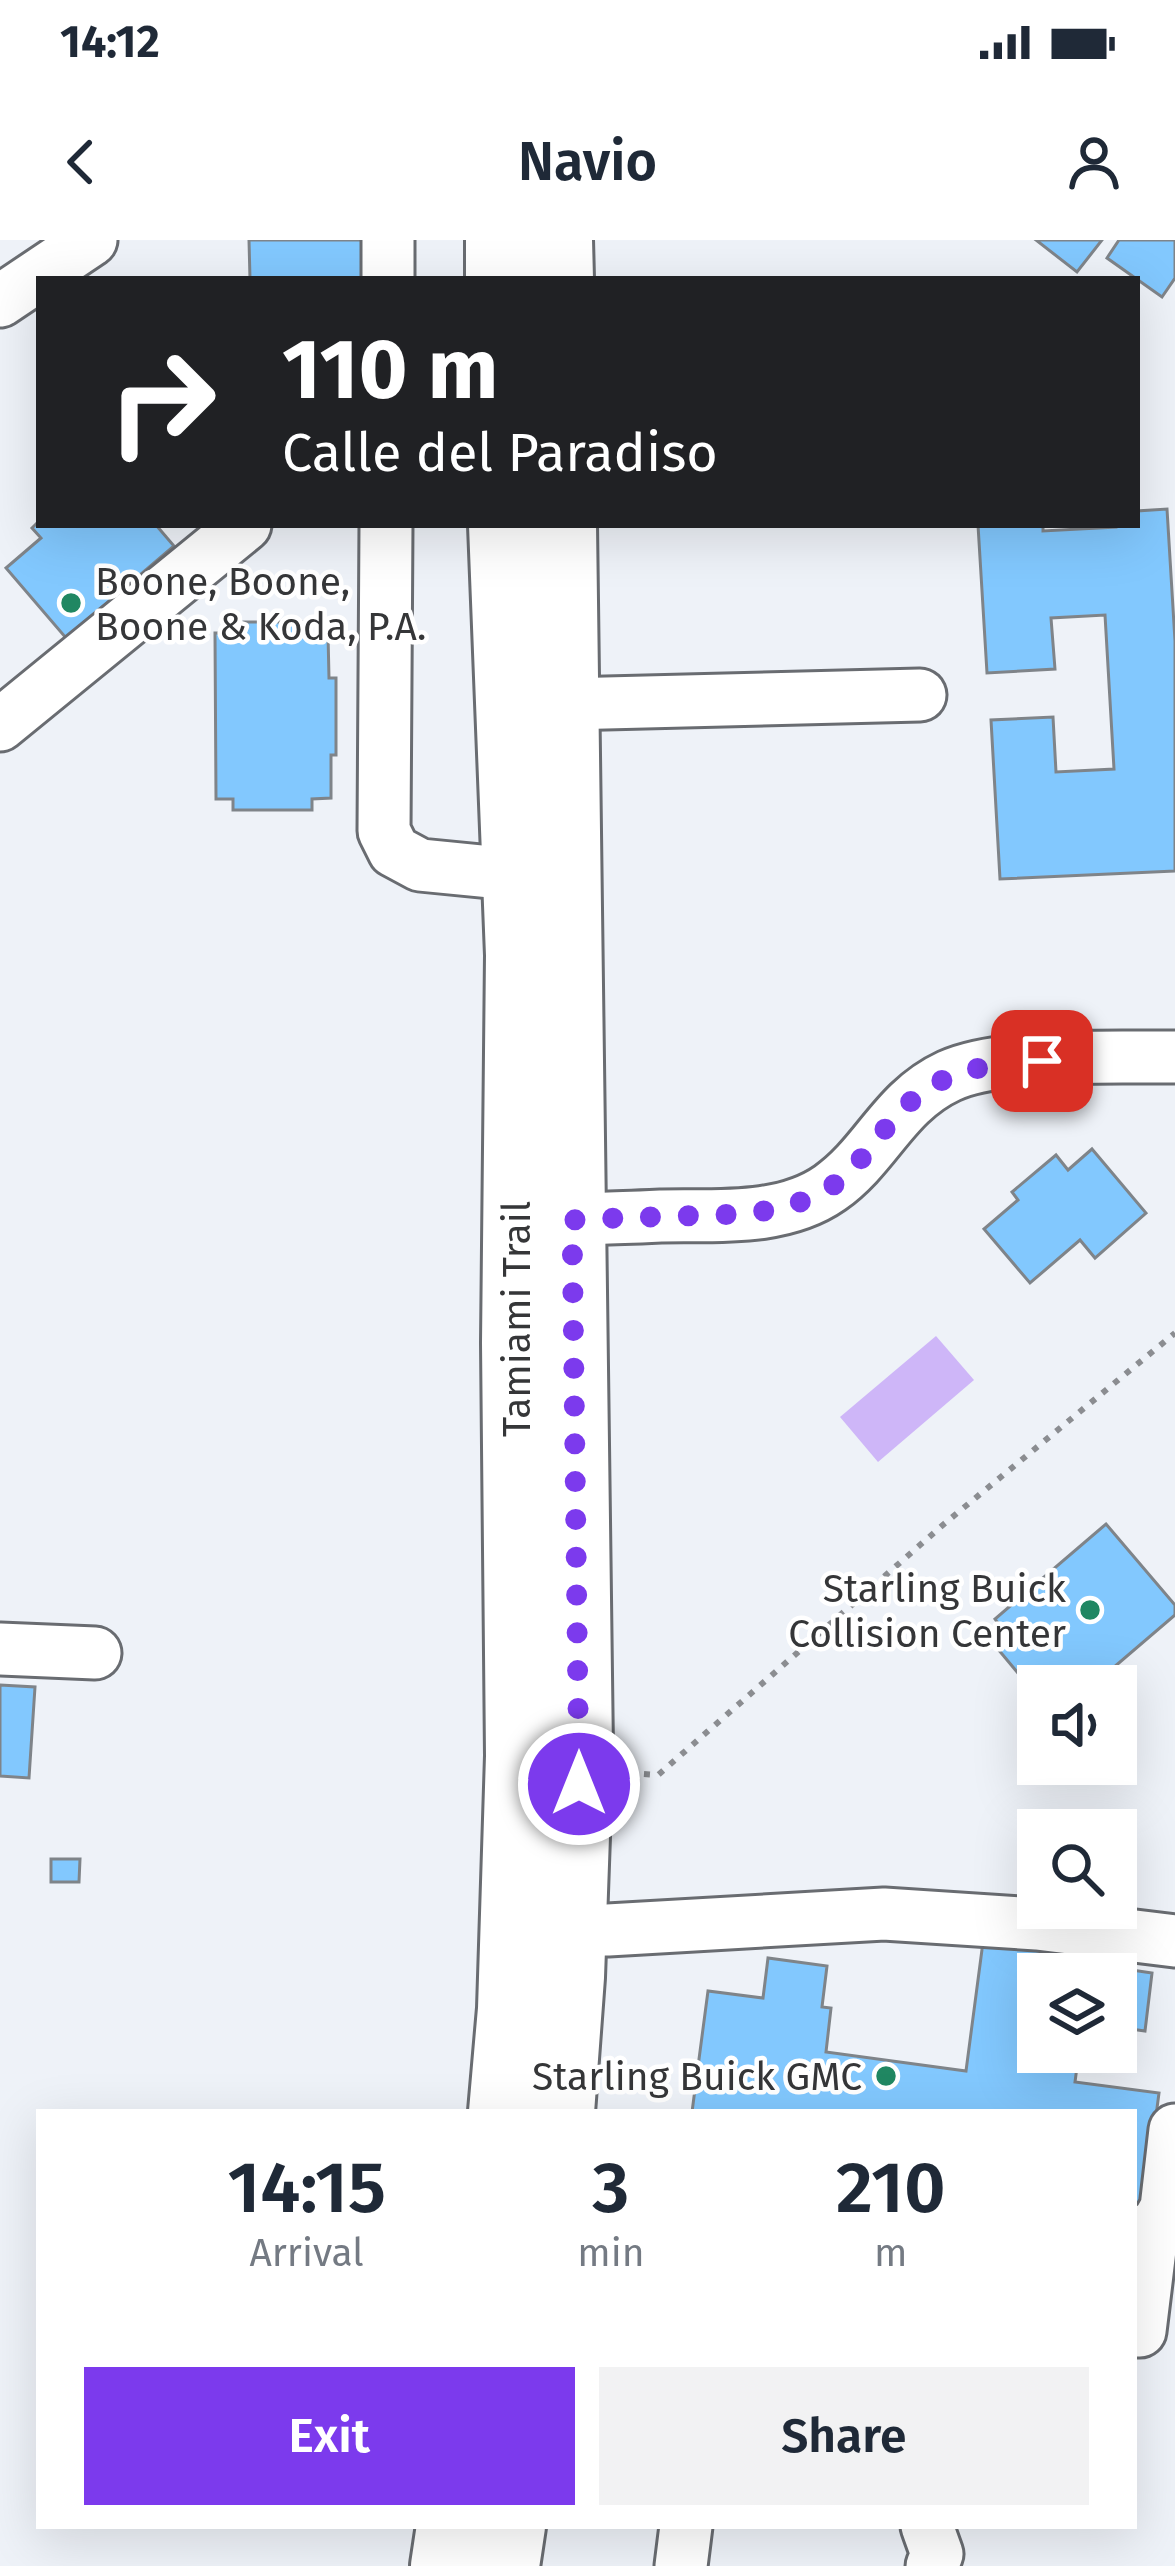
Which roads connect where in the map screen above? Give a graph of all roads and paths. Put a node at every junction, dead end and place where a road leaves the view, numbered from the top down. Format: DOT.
graph roads {
  1 [pos="53,240"];
  2 [pos="91,240"];
  3 [pos="388,240"];
  4 [pos="499,240"];
  5 [pos="559,240"];
  6 [pos="388,276"];
  7 [pos="499,276"];
  8 [pos="560,276"];
  9 [pos="4,282"];
  10 [pos="241,528"];
  11 [pos="386,528"];
  12 [pos="503,528"];
  13 [pos="563,528"];
  14 [pos="920,695"];
  15 [pos="537,707"];
  16 [pos="0,725"];
  17 [pos="542,877"];
  18 [pos="1175,1057"];
  19 [pos="544,1218"];
  20 [pos="1175,1333"];
  21 [pos="0,1648"];
  22 [pos="94,1654"];
  23 [pos="658,1775"];
  24 [pos="544,1930"];
  25 [pos="1175,1941"];
  26 [pos="503,2109"];
  27 [pos="561,2109"];
  28 [pos="1175,2130"];
  29 [pos="1143,2232"];
  30 [pos="1150,2333"];
  31 [pos="450,2529"];
  32 [pos="512,2529"];
  33 [pos="686,2529"];
  34 [pos="928,2529"];
  35 [pos="444,2566"];
  36 [pos="506,2566"];
  37 [pos="681,2566"];
  38 [pos="932,2566"];
  1 -- 9 [label="street"];
  2 -- 9 [label="street"];
  3 -- 6 [label="street"];
  4 -- 7 [label="main road"];
  5 -- 8 [label="main road"];
  10 -- 16 [label="street"];
  11 -- 17 [label="street"];
  12 -- 15 [label="main road, Tamiami Trail"];
  13 -- 15 [label="main road, Tamiami Trail"];
  14 -- 15 [label="street"];
  15 -- 17 [label="main road, Tamiami Trail"];
  17 -- 19 [label="main road, Tamiami Trail"];
  18 -- 19 [label="street"];
  19 -- 24 [label="main road, Tamiami Trail"];
  20 -- 23 [label="path"];
  21 -- 22 [label="street"];
  24 -- 25 [label="street"];
  24 -- 26 [label="main road, Tamiami Trail"];
  24 -- 27 [label="main road, Tamiami Trail"];
  28 -- 29 [label="street"];
  29 -- 30 [label="street"];
  31 -- 35 [label="main road"];
  32 -- 36 [label="main road"];
  33 -- 37 [label="street"];
  34 -- 38 [label="street"];
}
